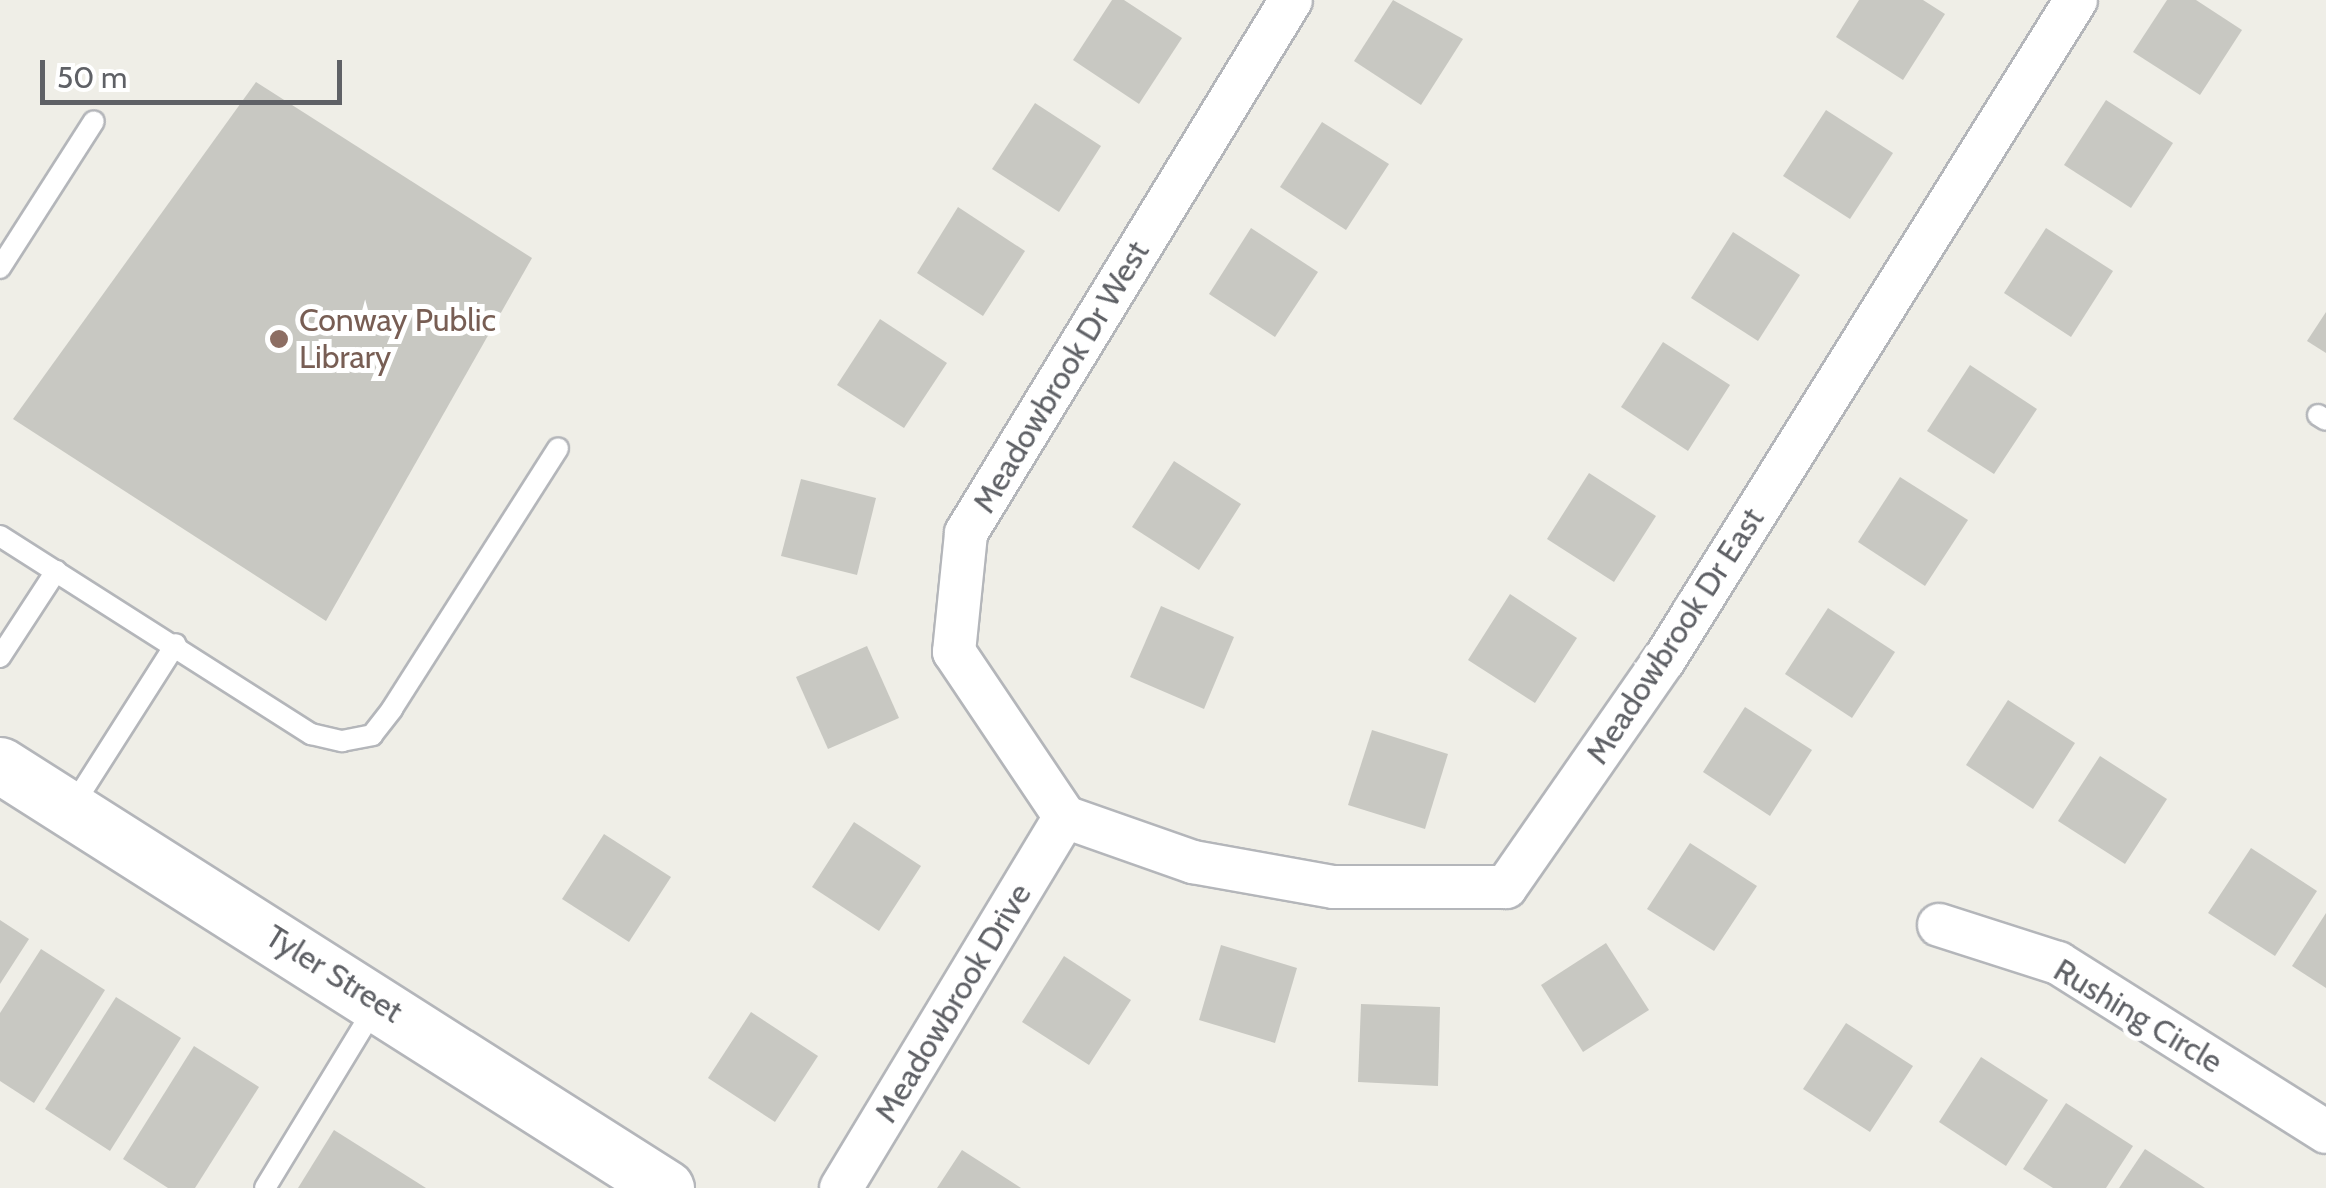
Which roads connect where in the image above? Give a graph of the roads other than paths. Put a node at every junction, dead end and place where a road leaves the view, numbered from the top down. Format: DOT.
graph roads {
  1 [pos="1291,0"];
  2 [pos="2076,0"];
  3 [pos="94,121"];
  4 [pos="0,268"];
  5 [pos="558,448"];
  6 [pos="0,536"];
  7 [pos="56,571"];
  8 [pos="176,644"];
  9 [pos="0,657"];
  10 [pos="0,764"];
  11 [pos="71,808"];
  12 [pos="1066,817"];
  13 [pos="1939,925"];
  14 [pos="378,1001"];
  15 [pos="2326,1132"];
  16 [pos="264,1188"];
  17 [pos="666,1188"];
  18 [pos="841,1188"];
  1 -- 12 [label="street, Meadowbrook Dr West"];
  2 -- 12 [label="street, Meadowbrook Dr East"];
  3 -- 4 [label="lane"];
  5 -- 8 [label="lane"];
  6 -- 7 [label="lane"];
  7 -- 8 [label="lane"];
  7 -- 9 [label="lane"];
  8 -- 11 [label="lane"];
  10 -- 11 [label="street, Tyler Street"];
  11 -- 14 [label="street, Tyler Street"];
  12 -- 18 [label="street, Meadowbrook Drive"];
  13 -- 15 [label="street, Rushing Circle"];
  14 -- 16 [label="lane"];
  14 -- 17 [label="street, Tyler Street"];
}
